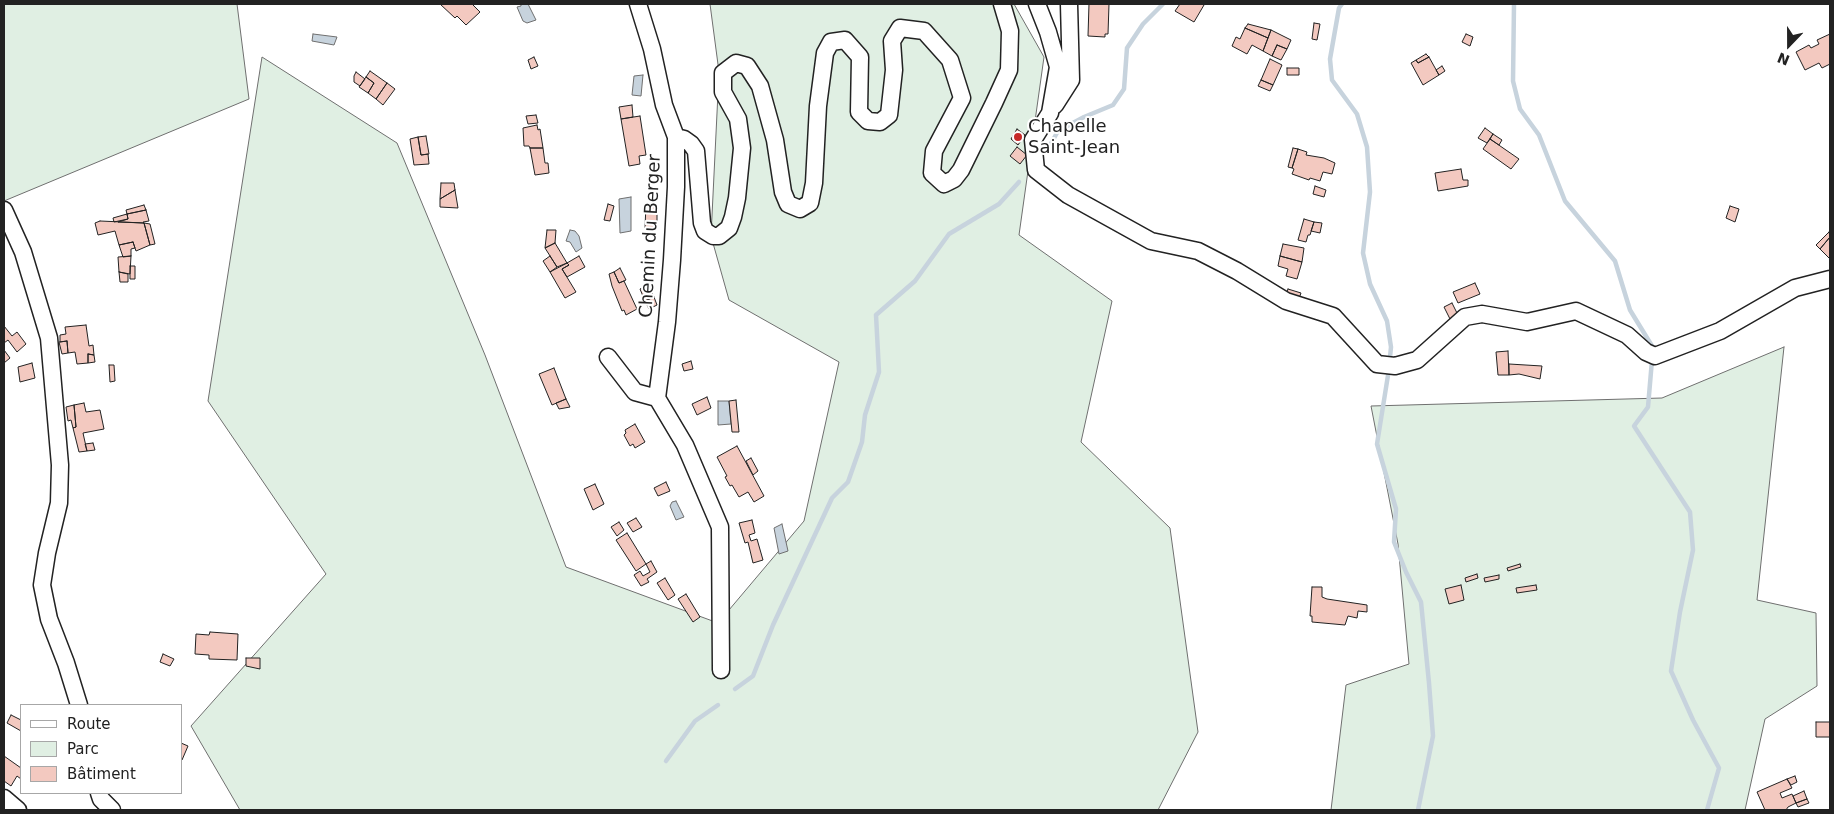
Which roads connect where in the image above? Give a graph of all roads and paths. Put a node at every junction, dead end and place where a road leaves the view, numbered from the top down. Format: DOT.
graph roads {
  1 [pos="638,4"];
  2 [pos="1002,4"];
  3 [pos="1037,4"];
  4 [pos="1069,4"];
  5 [pos="1050,113"];
  6 [pos="676,137"];
  7 [pos="4,210"];
  8 [pos="1830,280"];
  9 [pos="608,357"];
  10 [pos="657,398"];
  11 [pos="721,670"];
  12 [pos="79,704"];
  13 [pos="99,794"];
  14 [pos="4,798"];
  15 [pos="18,810"];
  16 [pos="112,810"];
  1 -- 6 [label="street"];
  2 -- 6 [label="street, Chemin du Berger"];
  3 -- 5 [label="street"];
  4 -- 5 [label="street"];
  5 -- 8 [label="street"];
  6 -- 10 [label="street, Chemin du Berger"];
  7 -- 12 [label="street"];
  9 -- 10 [label="street"];
  10 -- 11 [label="street"];
  13 -- 16 [label="street"];
  14 -- 15 [label="street"];
}
